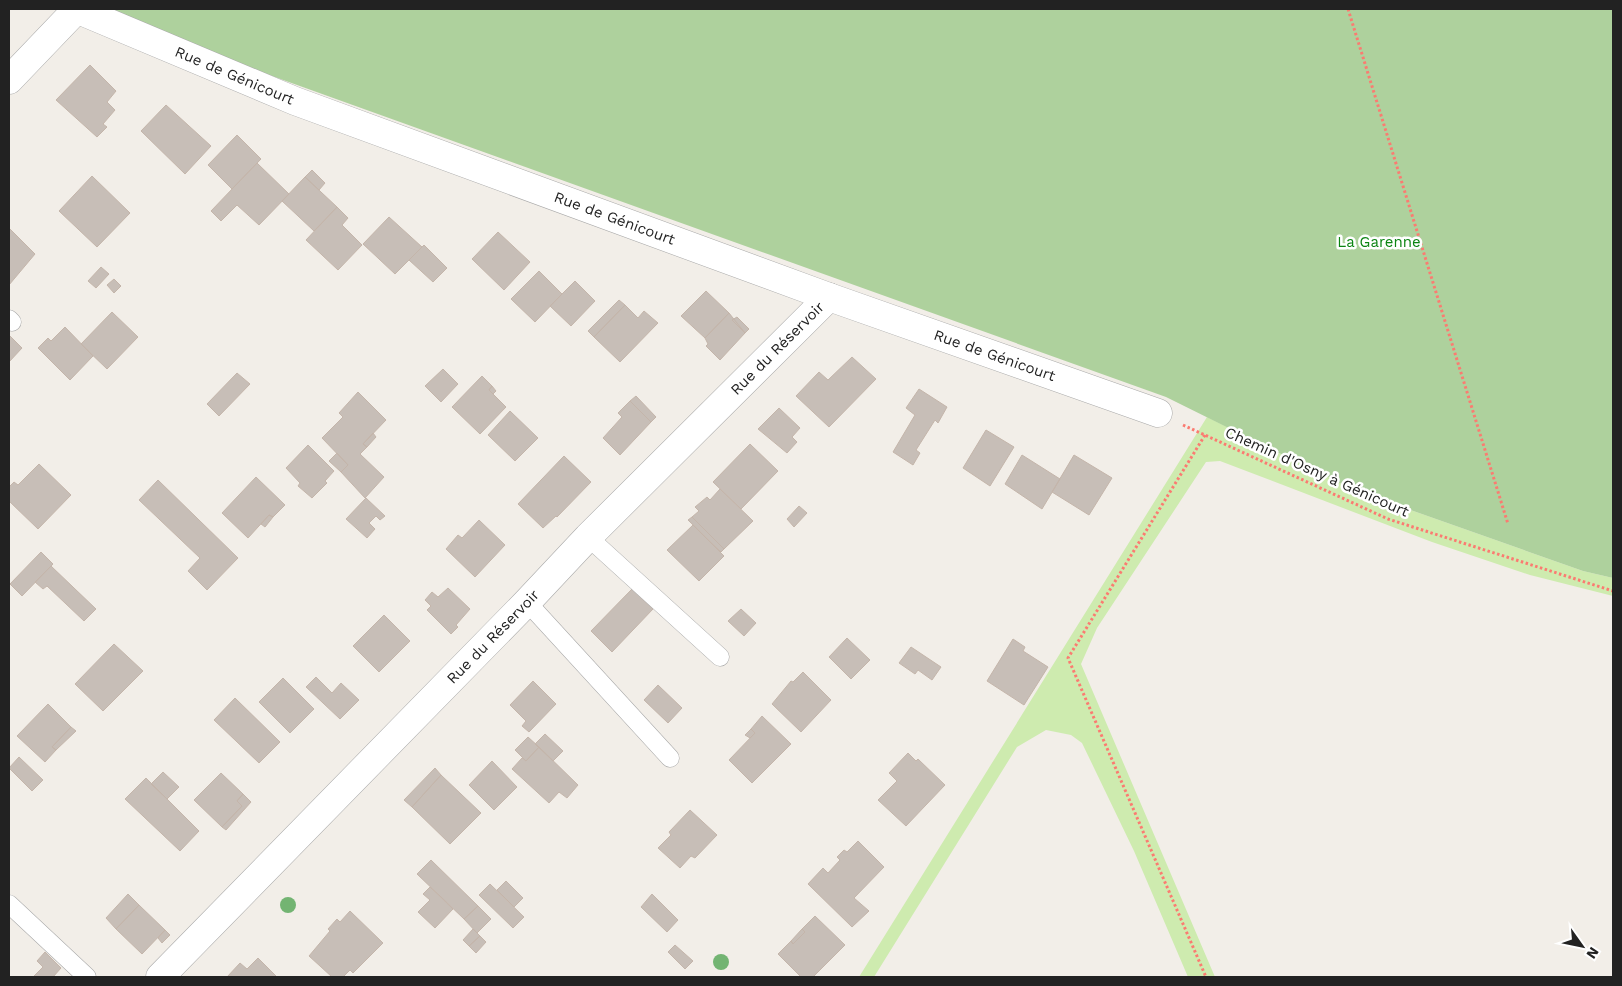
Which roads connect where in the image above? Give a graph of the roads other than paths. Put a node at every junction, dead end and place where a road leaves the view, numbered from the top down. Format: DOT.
graph roads {
  1 [pos="77,9"];
  2 [pos="9,80"];
  3 [pos="829,298"];
  4 [pos="1158,413"];
  5 [pos="588,537"];
  6 [pos="527,602"];
  7 [pos="720,657"];
  8 [pos="670,758"];
  9 [pos="9,904"];
  10 [pos="87,977"];
  11 [pos="160,977"];
  1 -- 2 [label="street"];
  1 -- 3 [label="street, Rue de Génicourt"];
  3 -- 4 [label="street, Rue de Génicourt"];
  3 -- 5 [label="street, Rue du Réservoir"];
  5 -- 6 [label="street, Rue du Réservoir"];
  5 -- 7 [label="lane"];
  6 -- 8 [label="lane"];
  6 -- 11 [label="street, Rue du Réservoir"];
  9 -- 10 [label="lane"];
}
